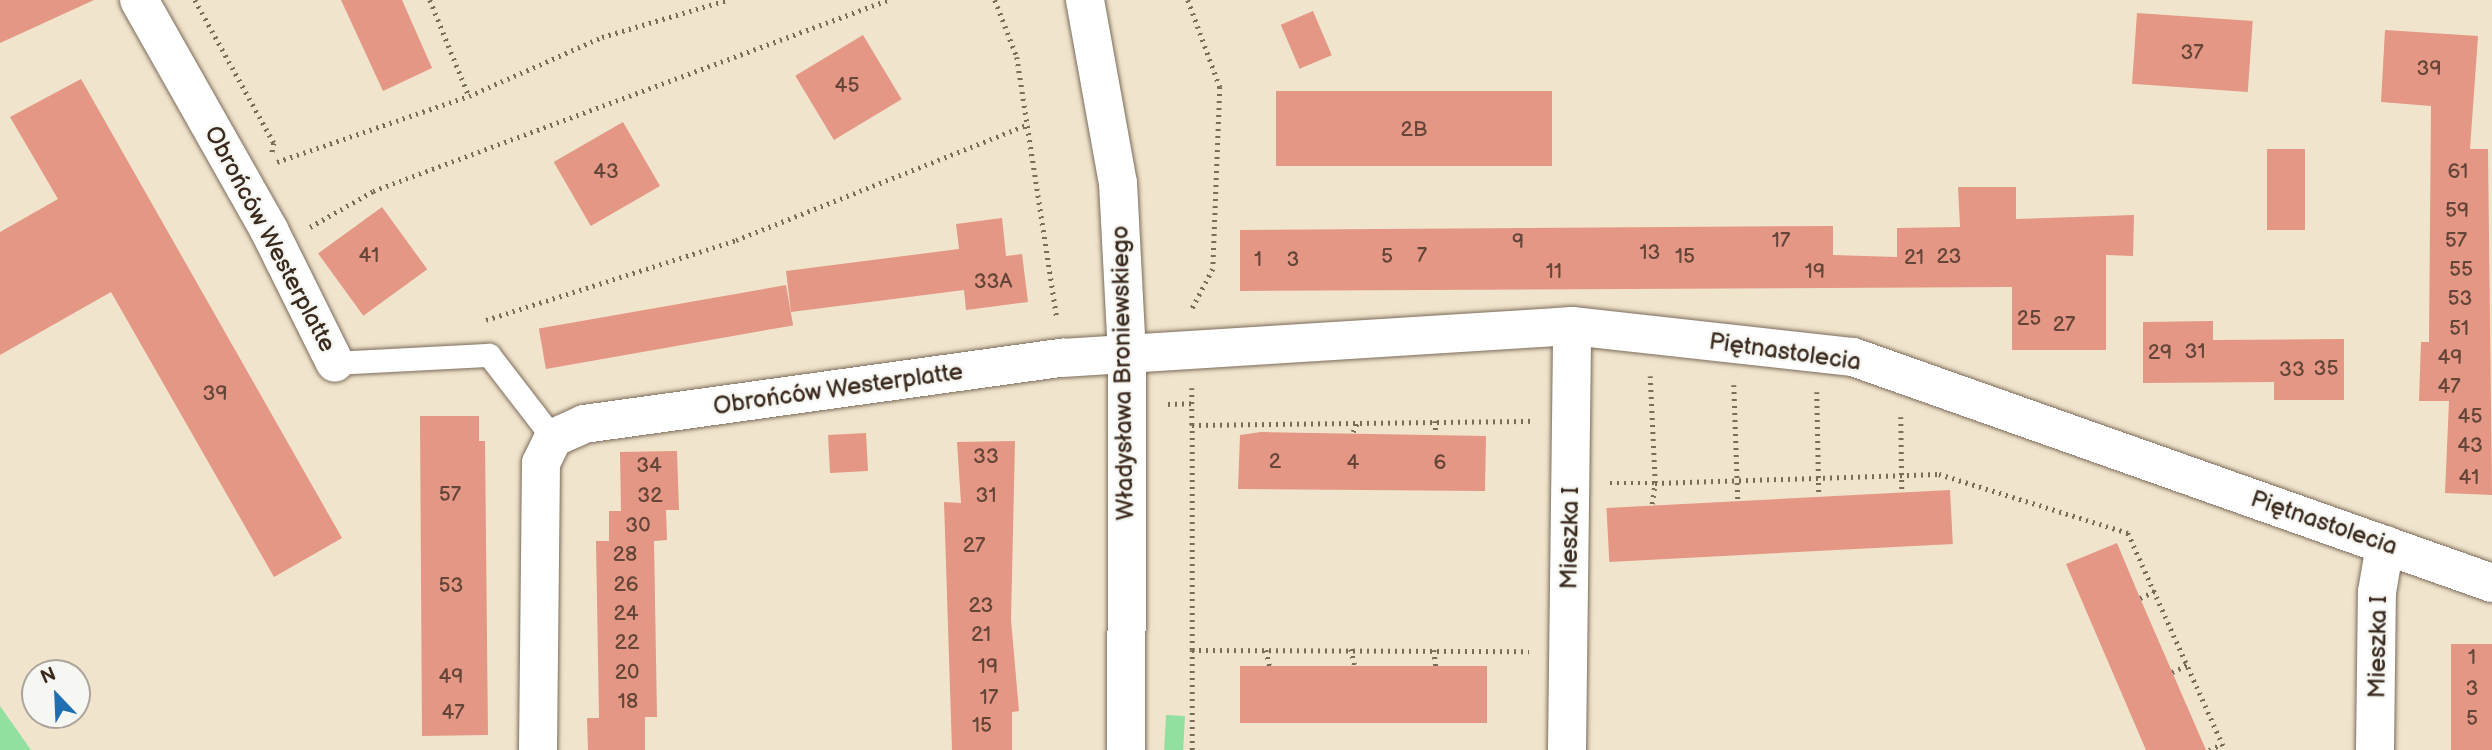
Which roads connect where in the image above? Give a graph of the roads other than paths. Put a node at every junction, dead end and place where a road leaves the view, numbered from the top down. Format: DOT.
graph roads {
  1 [pos="139,0"];
  2 [pos="1085,0"];
  3 [pos="1572,326"];
  4 [pos="1127,353"];
  5 [pos="335,362"];
  6 [pos="553,438"];
  7 [pos="2385,545"];
  8 [pos="2492,583"];
  9 [pos="538,750"];
  10 [pos="1126,750"];
  11 [pos="1567,750"];
  12 [pos="2375,750"];
  1 -- 5 [label="street, Obrońców Westerplatte"];
  2 -- 4 [label="street, Władysława Broniewskiego"];
  3 -- 4 [label="street, Piętnastolecia"];
  3 -- 7 [label="street, Piętnastolecia"];
  3 -- 11 [label="street, Mieszka I"];
  4 -- 6 [label="street, Obrońców Westerplatte"];
  4 -- 10 [label="street, Władysława Broniewskiego"];
  5 -- 6 [label="lane, Obrońców Westerplatte"];
  6 -- 9 [label="street"];
  7 -- 8 [label="street, Piętnastolecia"];
  7 -- 12 [label="street, Mieszka I"];
}
